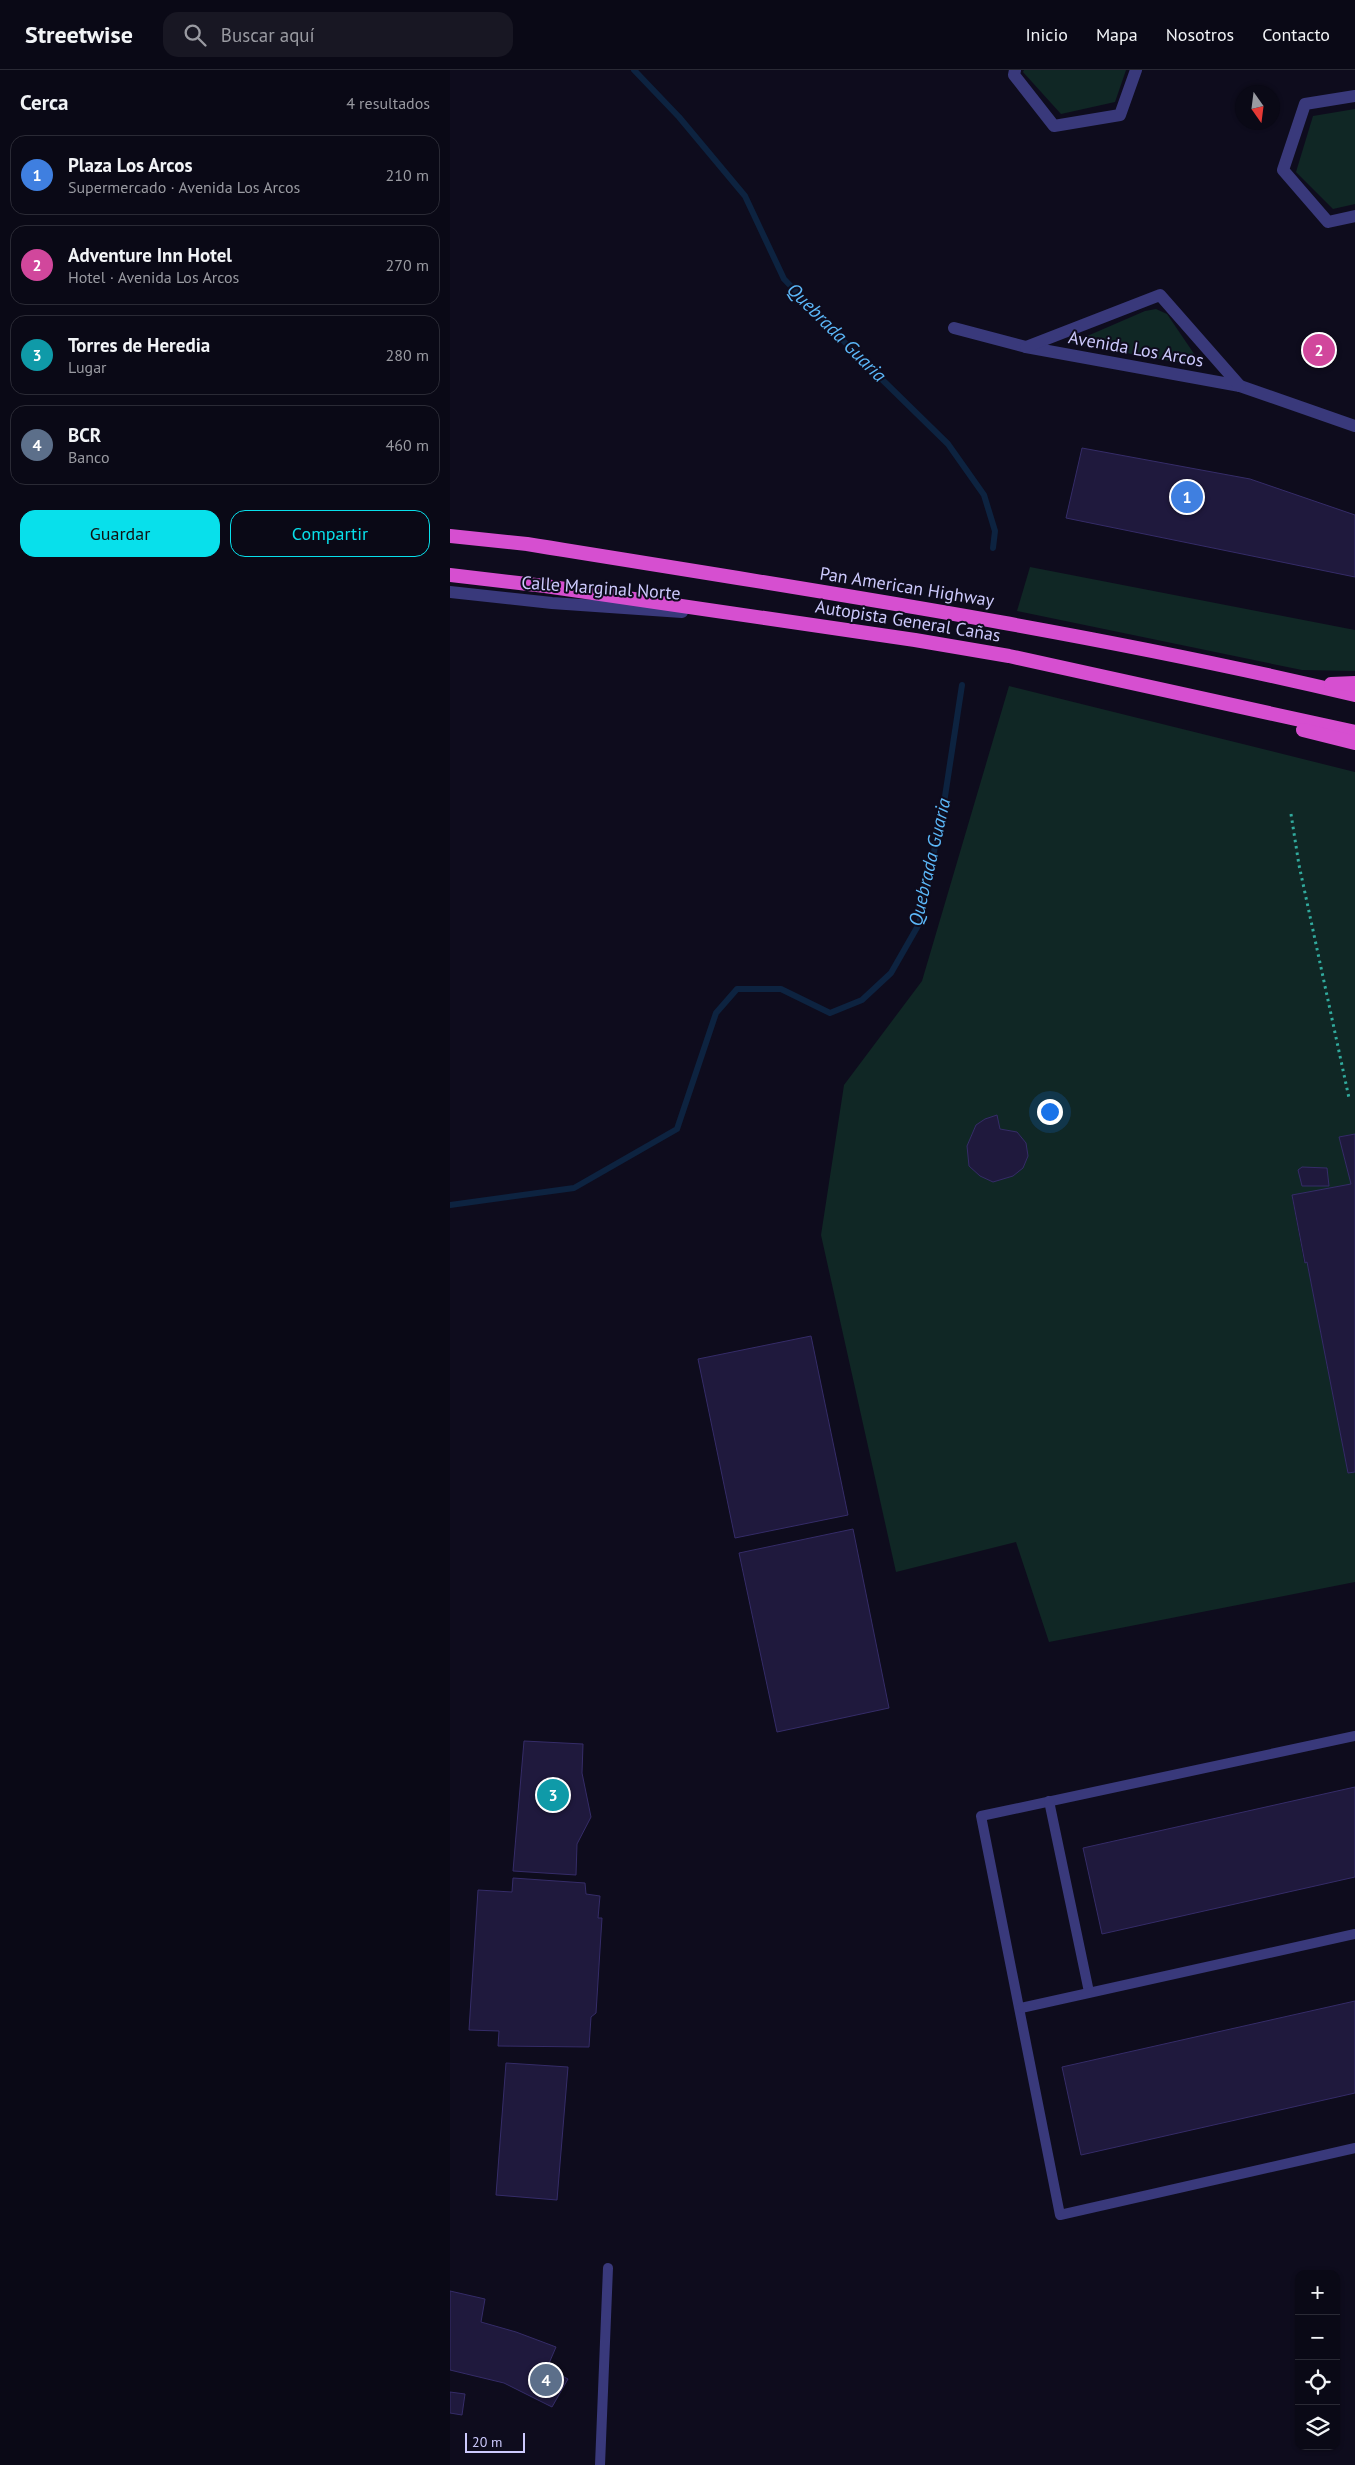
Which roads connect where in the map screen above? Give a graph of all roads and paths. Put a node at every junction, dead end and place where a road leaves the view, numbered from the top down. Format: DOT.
graph roads {
  1 [pos="1015,70"];
  2 [pos="1136,70"];
  3 [pos="1355,96"];
  4 [pos="1355,216"];
  5 [pos="954,328"];
  6 [pos="1026,347"];
  7 [pos="1240,386"];
  8 [pos="1355,426"];
  9 [pos="450,536"];
  10 [pos="450,575"];
  11 [pos="450,592"];
  12 [pos="749,616"];
  13 [pos="1009,656"];
  14 [pos="1355,683"];
  15 [pos="1314,685"];
  16 [pos="1355,695"];
  17 [pos="1355,732"];
  18 [pos="1355,743"];
  19 [pos="1291,814"];
  20 [pos="1348,1098"];
  21 [pos="1355,1736"];
  22 [pos="1049,1801"];
  23 [pos="1355,1934"];
  24 [pos="1089,1992"];
  25 [pos="1021,2008"];
  26 [pos="1355,2148"];
  27 [pos="608,2268"];
  28 [pos="600,2465"];
  1 -- 2 [label="street"];
  3 -- 4 [label="street"];
  5 -- 6 [label="street, Avenida Los Arcos"];
  6 -- 7 [label="street, Avenida Los Arcos"];
  6 -- 7 [label="street, Avenida Los Arcos"];
  7 -- 8 [label="street, Avenida Los Arcos"];
  9 -- 15 [label="highway, Pan American Highway"];
  10 -- 12 [label="highway, Autopista General Cañas"];
  11 -- 12 [label="street, Calle Marginal Norte"];
  12 -- 13 [label="highway, Autopista General Cañas"];
  13 -- 17 [label="highway, Autopista General Cañas"];
  13 -- 18 [label="highway"];
  14 -- 15 [label="highway"];
  15 -- 16 [label="highway, Pan American Highway"];
  19 -- 20 [label="path"];
  21 -- 22 [label="lane"];
  22 -- 24 [label="lane"];
  22 -- 25 [label="lane"];
  23 -- 24 [label="lane"];
  24 -- 25 [label="lane"];
  25 -- 26 [label="lane"];
  27 -- 28 [label="lane"];
}
